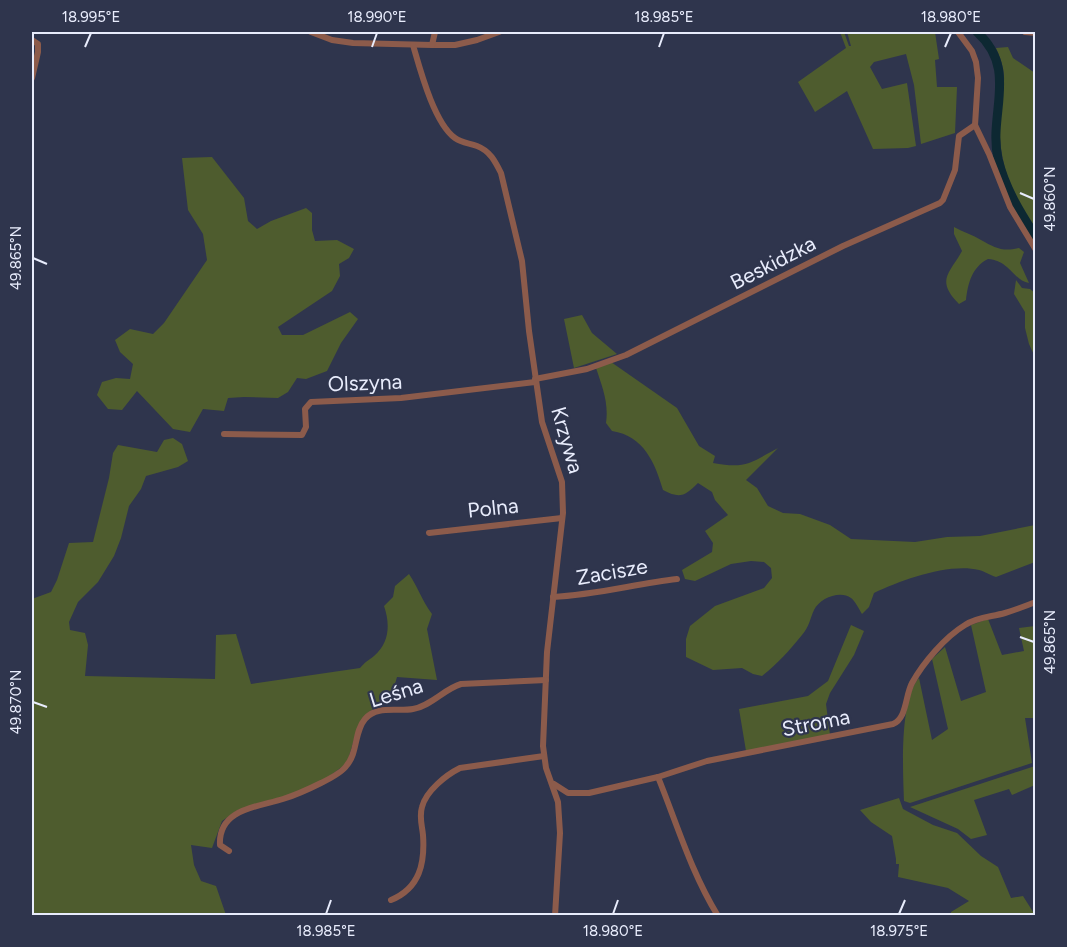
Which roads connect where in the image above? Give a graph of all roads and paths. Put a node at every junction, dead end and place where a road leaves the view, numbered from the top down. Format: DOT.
graph roads {
  1 [pos="311,32"];
  2 [pos="435,32"];
  3 [pos="499,32"];
  4 [pos="958,32"];
  5 [pos="1025,32"];
  6 [pos="1035,33"];
  7 [pos="32,40"];
  8 [pos="413,45"];
  9 [pos="432,45"];
  10 [pos="32,78"];
  11 [pos="975,125"];
  12 [pos="1035,250"];
  13 [pos="535,380"];
  14 [pos="224,434"];
  15 [pos="562,518"];
  16 [pos="429,533"];
  17 [pos="677,579"];
  18 [pos="553,597"];
  19 [pos="1035,602"];
  20 [pos="546,680"];
  21 [pos="544,756"];
  22 [pos="658,777"];
  23 [pos="552,782"];
  24 [pos="575,794"];
  25 [pos="558,802"];
  26 [pos="229,851"];
  27 [pos="391,900"];
  28 [pos="555,915"];
  29 [pos="718,915"];
  1 -- 8 [label="street"];
  2 -- 9 [label="street"];
  3 -- 9 [label="street"];
  4 -- 11 [label="street"];
  5 -- 6 [label="street"];
  7 -- 10 [label="street"];
  8 -- 9 [label="street"];
  8 -- 13 [label="street, Krzywa"];
  11 -- 12 [label="street"];
  11 -- 13 [label="street, Beskidzka"];
  13 -- 14 [label="street, Olszyna"];
  13 -- 15 [label="street, Krzywa"];
  15 -- 16 [label="street, Polna"];
  15 -- 18 [label="street, Krzywa"];
  17 -- 18 [label="street, Zacisze"];
  18 -- 20 [label="street, Krzywa"];
  19 -- 22 [label="street, Stroma"];
  20 -- 21 [label="street, Krzywa"];
  20 -- 26 [label="street, Leśna"];
  21 -- 23 [label="street, Krzywa"];
  21 -- 27 [label="street"];
  22 -- 24 [label="street, Stroma"];
  22 -- 29 [label="street"];
  23 -- 24 [label="street"];
  23 -- 25 [label="street, Krzywa"];
  24 -- 25 [label="street, Stroma"];
  25 -- 28 [label="street, Krzywa"];
}
